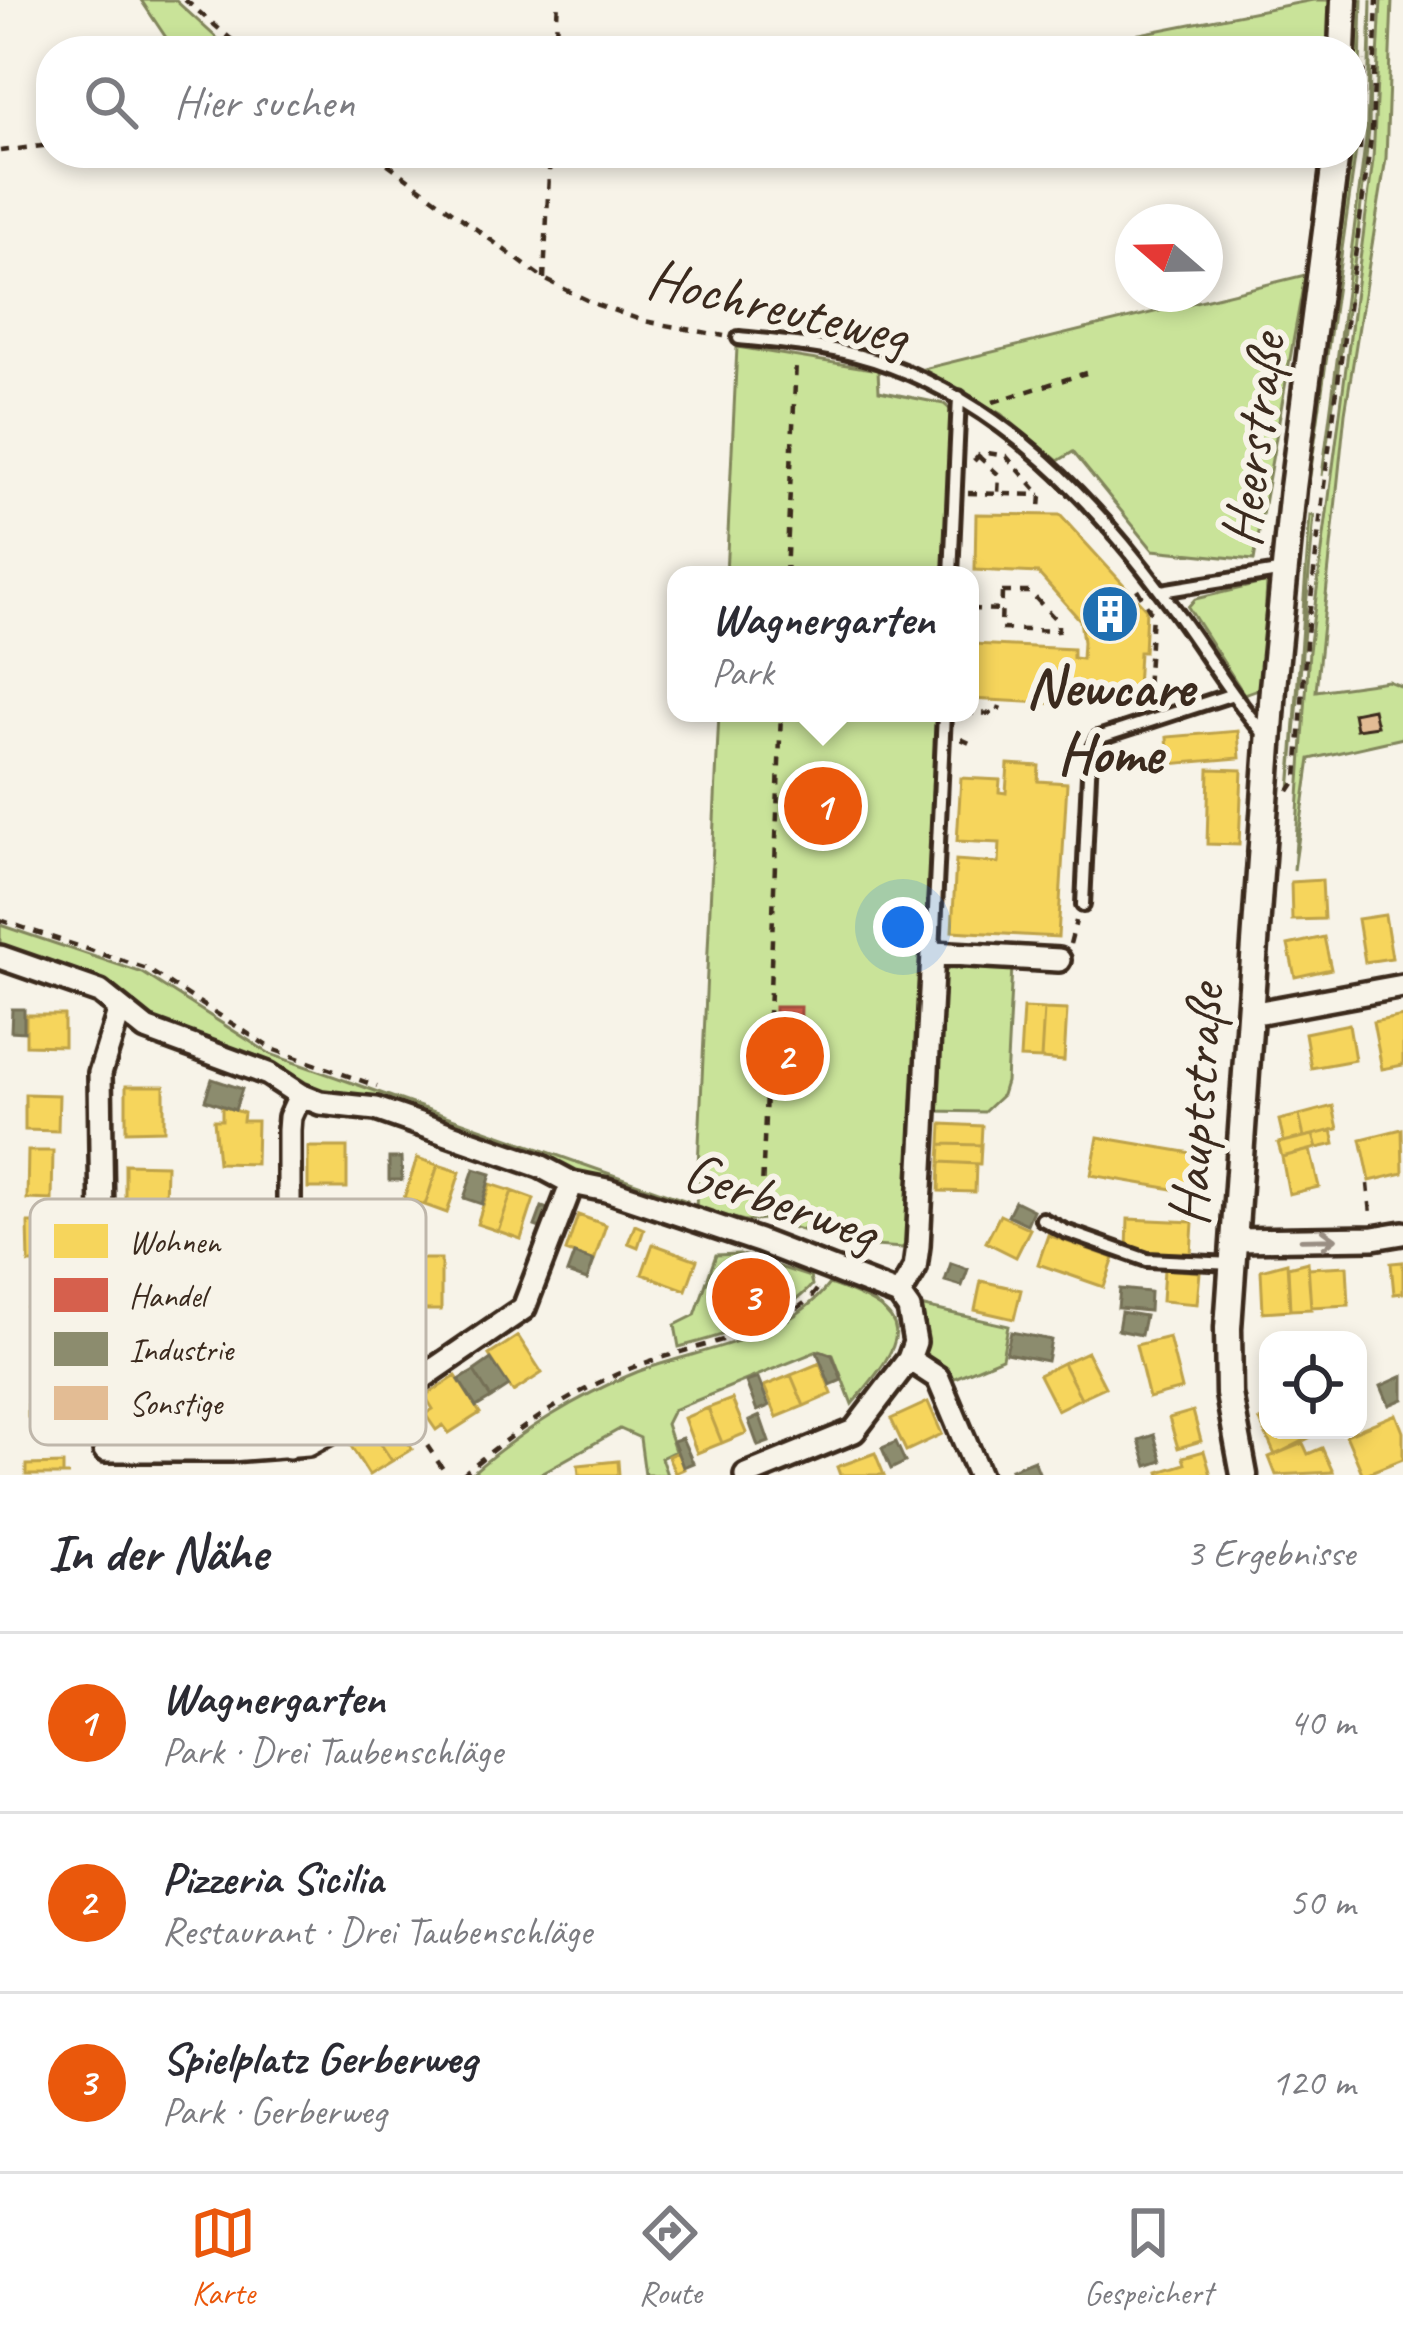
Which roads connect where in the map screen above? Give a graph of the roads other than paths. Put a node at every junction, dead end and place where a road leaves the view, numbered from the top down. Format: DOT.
graph roads {
  1 [pos="1344,0"];
  2 [pos="1343,36"];
  3 [pos="1334,168"];
  4 [pos="739,338"];
  5 [pos="959,397"];
  6 [pos="951,566"];
  7 [pos="1284,571"];
  8 [pos="1161,591"];
  9 [pos="1230,695"];
  10 [pos="944,722"];
  11 [pos="1269,740"];
  12 [pos="1083,905"];
  13 [pos="932,953"];
  14 [pos="0,957"];
  15 [pos="1059,960"];
  16 [pos="1403,986"];
  17 [pos="119,1009"];
  18 [pos="1250,1014"];
  19 [pos="300,1095"];
  20 [pos="572,1183"];
  21 [pos="102,1199"];
  22 [pos="289,1199"];
  23 [pos="1042,1219"];
  24 [pos="1403,1233"];
  25 [pos="1234,1252"];
  26 [pos="899,1295"];
  27 [pos="909,1359"];
  28 [pos="426,1375"];
  29 [pos="105,1445"];
  30 [pos="302,1445"];
  31 [pos="289,1447"];
  32 [pos="746,1475"];
  33 [pos="979,1475"];
  34 [pos="1244,1475"];
  1 -- 2 [label="street"];
  3 -- 7 [label="street, Heerstraße"];
  4 -- 5 [label="lane, Hochreuteweg"];
  5 -- 6 [label="lane"];
  5 -- 8 [label="lane, Hochreuteweg"];
  7 -- 8 [label="lane"];
  7 -- 11 [label="street, Heerstraße"];
  8 -- 9 [label="lane, Hochreuteweg"];
  9 -- 11 [label="lane, Hochreuteweg"];
  9 -- 12 [label="lane"];
  10 -- 13 [label="lane"];
  11 -- 18 [label="street, Hauptstraße"];
  13 -- 15 [label="street"];
  13 -- 26 [label="street"];
  14 -- 17 [label="street, Gerberweg"];
  16 -- 18 [label="street"];
  17 -- 19 [label="street, Gerberweg"];
  17 -- 21 [label="street"];
  18 -- 25 [label="street, Hauptstraße"];
  19 -- 20 [label="street, Gerberweg"];
  19 -- 22 [label="street"];
  20 -- 26 [label="street, Gerberweg"];
  20 -- 28 [label="street"];
  23 -- 25 [label="lane"];
  25 -- 24 [label="street, one-way"];
  25 -- 34 [label="street, Hauptstraße"];
  26 -- 27 [label="street, Gerberweg"];
  27 -- 32 [label="street"];
  27 -- 33 [label="street"];
  29 -- 31 [label="street"];
  30 -- 31 [label="street"];
}
